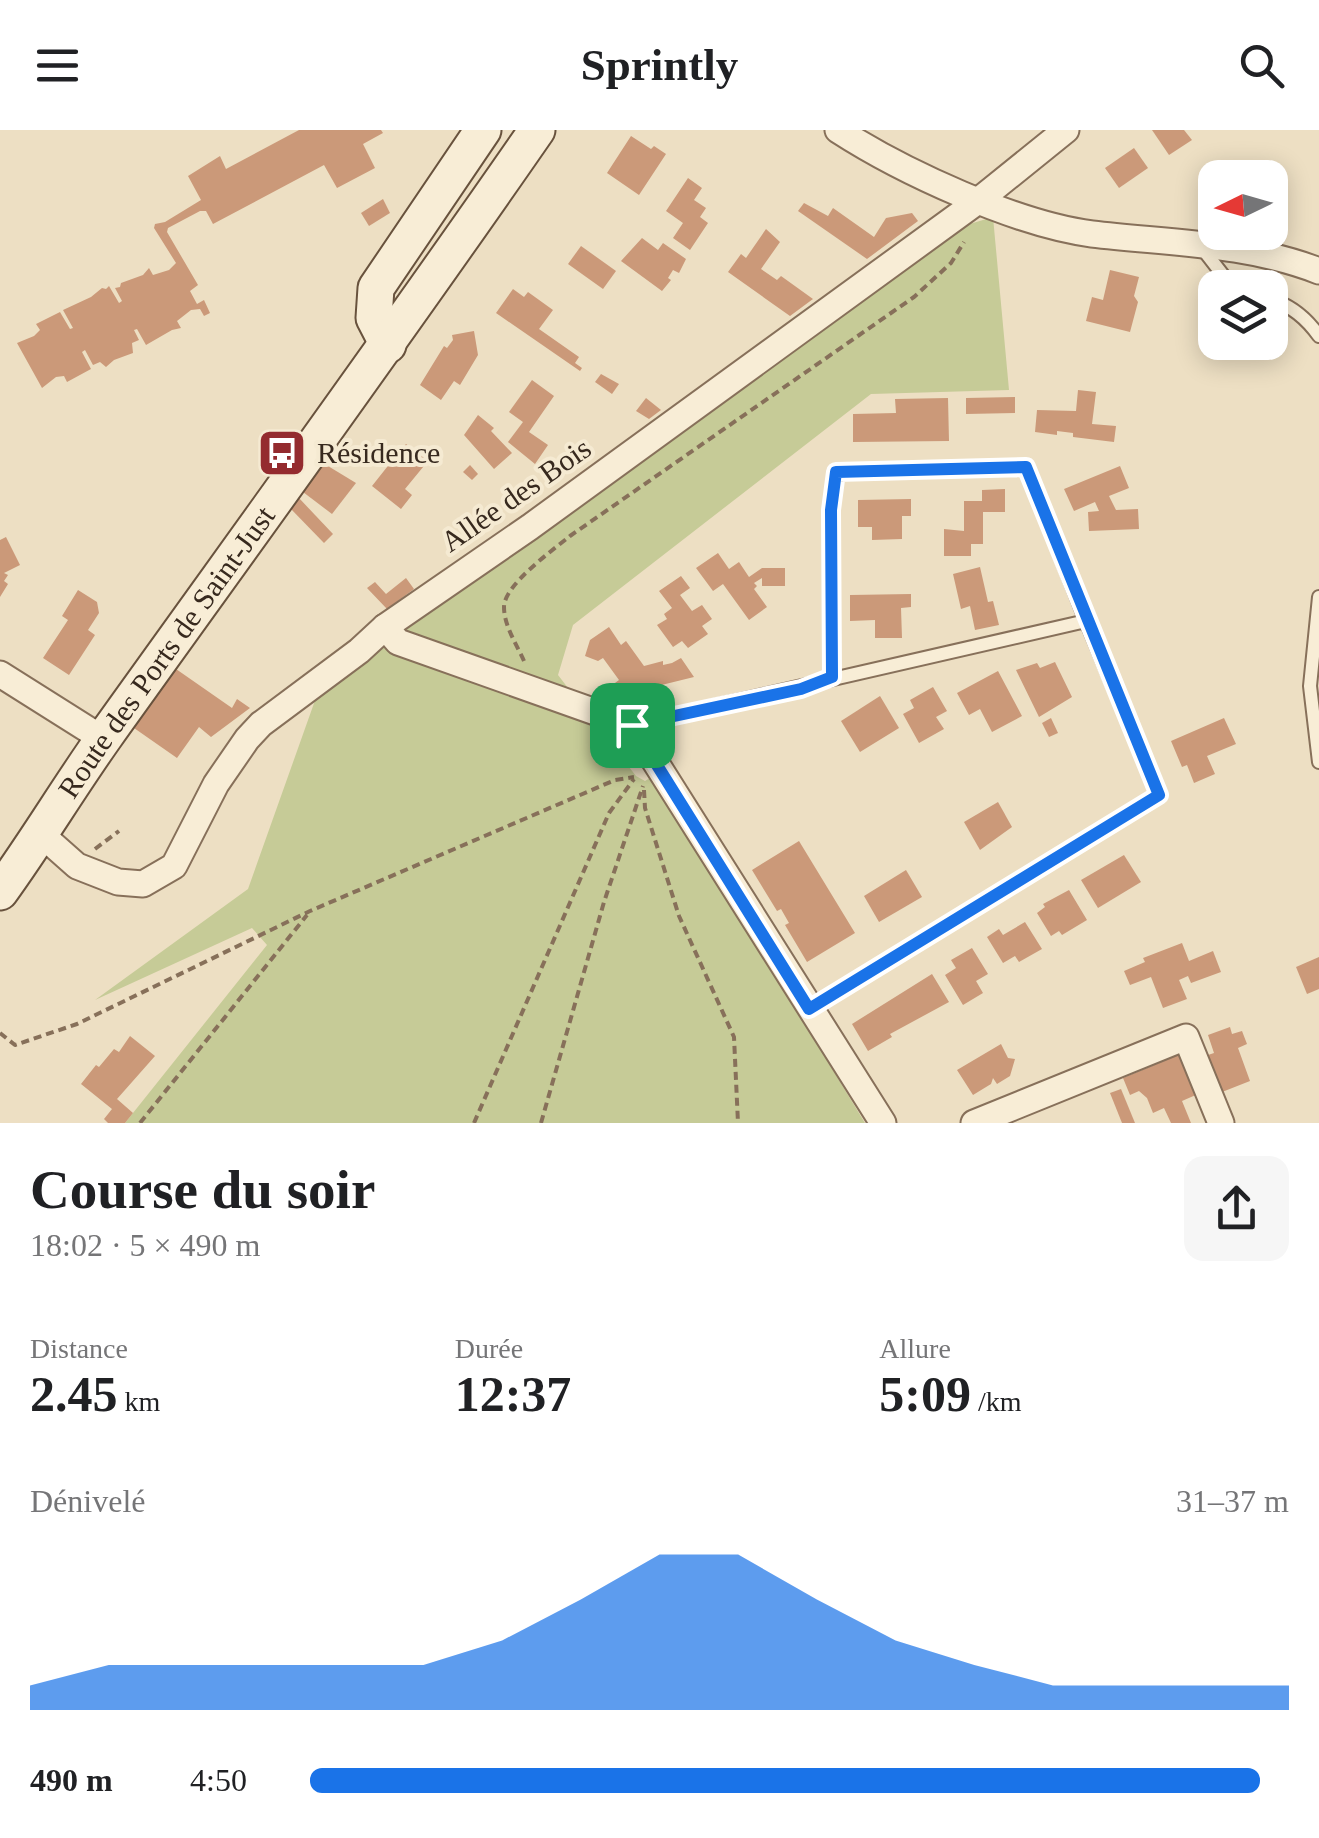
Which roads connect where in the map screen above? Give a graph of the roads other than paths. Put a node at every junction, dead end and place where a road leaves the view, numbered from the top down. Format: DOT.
graph roads {
  1 [pos="483,130"];
  2 [pos="537,130"];
  3 [pos="838,130"];
  4 [pos="1066,130"];
  5 [pos="978,200"];
  6 [pos="1198,246"];
  7 [pos="1203,250"];
  8 [pos="1227,250"];
  9 [pos="1218,270"];
  10 [pos="1319,271"];
  11 [pos="1288,306"];
  12 [pos="1319,336"];
  13 [pos="388,344"];
  14 [pos="1319,597"];
  15 [pos="1086,621"];
  16 [pos="385,627"];
  17 [pos="0,674"];
  18 [pos="832,677"];
  19 [pos="632,725"];
  20 [pos="103,740"];
  21 [pos="1319,762"];
  22 [pos="42,835"];
  23 [pos="0,892"];
  24 [pos="809,1009"];
  25 [pos="883,1123"];
  26 [pos="974,1123"];
  27 [pos="1221,1123"];
  1 -- 13 [label="main road"];
  2 -- 13 [label="main road, Route des Ports de Saint-Just"];
  3 -- 5 [label="street"];
  4 -- 5 [label="street, Allée des Bois"];
  5 -- 6 [label="street"];
  5 -- 16 [label="street, Allée des Bois"];
  7 -- 9 [label="lane"];
  8 -- 10 [label="street"];
  11 -- 12 [label="lane"];
  13 -- 20 [label="main road, Route des Ports de Saint-Just"];
  14 -- 21 [label="lane"];
  15 -- 18 [label="lane"];
  15 -- 18 [label="lane"];
  15 -- 24 [label="lane"];
  16 -- 19 [label="street"];
  16 -- 22 [label="street, Allée des Bois"];
  17 -- 20 [label="street"];
  18 -- 19 [label="lane"];
  19 -- 24 [label="street"];
  20 -- 22 [label="main road, Route des Ports de Saint-Just"];
  22 -- 23 [label="main road, Route des Ports de Saint-Just"];
  24 -- 25 [label="street"];
  26 -- 27 [label="street"];
}
